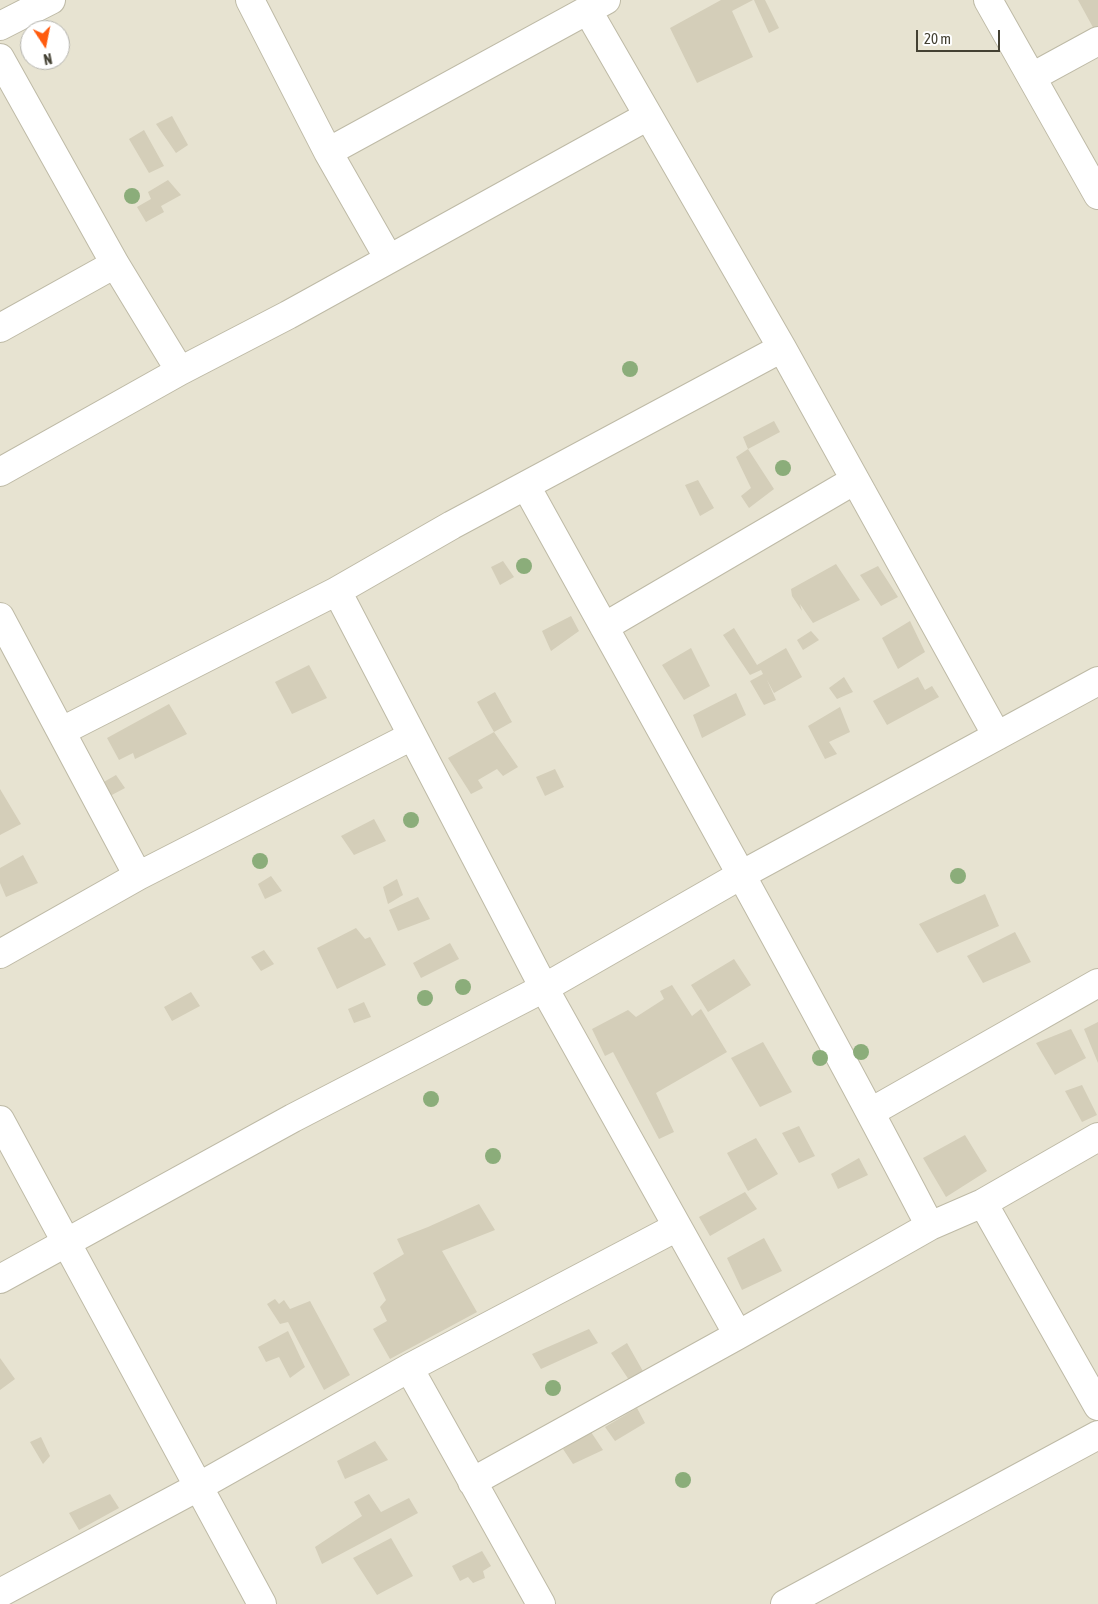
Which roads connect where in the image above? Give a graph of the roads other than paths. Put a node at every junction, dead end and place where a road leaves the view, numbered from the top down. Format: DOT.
graph roads {
  1 [pos="50,0"];
  2 [pos="250,0"];
  3 [pos="988,0"];
  4 [pos="597,5"];
  5 [pos="0,26"];
  6 [pos="1098,41"];
  7 [pos="0,58"];
  8 [pos="1032,77"];
  9 [pos="648,116"];
  10 [pos="328,152"];
  11 [pos="1098,195"];
  12 [pos="389,259"];
  13 [pos="115,264"];
  14 [pos="0,328"];
  15 [pos="782,348"];
  16 [pos="180,371"];
  17 [pos="0,472"];
  18 [pos="854,480"];
  19 [pos="526,486"];
  20 [pos="337,591"];
  21 [pos="0,617"];
  22 [pos="604,627"];
  23 [pos="1098,681"];
  24 [pos="62,730"];
  25 [pos="412,736"];
  26 [pos="997,736"];
  27 [pos="741,875"];
  28 [pos="138,876"];
  29 [pos="0,954"];
  30 [pos="1098,983"];
  31 [pos="544,988"];
  32 [pos="870,1112"];
  33 [pos="0,1120"];
  34 [pos="1098,1137"];
  35 [pos="983,1203"];
  36 [pos="930,1226"];
  37 [pos="677,1227"];
  38 [pos="66,1242"];
  39 [pos="0,1279"];
  40 [pos="738,1335"];
  41 [pos="409,1368"];
  42 [pos="1098,1406"];
  43 [pos="1098,1435"];
  44 [pos="472,1482"];
  45 [pos="198,1487"];
  46 [pos="0,1593"];
  47 [pos="262,1604"];
  48 [pos="541,1604"];
  49 [pos="785,1604"];
  1 -- 5 [label="street"];
  2 -- 10 [label="street"];
  3 -- 8 [label="street"];
  4 -- 9 [label="street"];
  4 -- 10 [label="street"];
  6 -- 8 [label="street"];
  7 -- 13 [label="street"];
  8 -- 11 [label="street"];
  9 -- 12 [label="street"];
  9 -- 15 [label="street"];
  10 -- 12 [label="street"];
  12 -- 16 [label="street"];
  13 -- 14 [label="street"];
  13 -- 16 [label="street"];
  15 -- 18 [label="street"];
  15 -- 19 [label="street"];
  16 -- 17 [label="street"];
  18 -- 22 [label="street"];
  18 -- 26 [label="street"];
  19 -- 20 [label="street"];
  19 -- 22 [label="street"];
  20 -- 24 [label="street"];
  20 -- 25 [label="street"];
  21 -- 24 [label="street"];
  22 -- 27 [label="street"];
  23 -- 26 [label="street"];
  24 -- 28 [label="street"];
  25 -- 28 [label="street"];
  25 -- 31 [label="street"];
  26 -- 27 [label="street"];
  27 -- 31 [label="street"];
  27 -- 32 [label="street"];
  28 -- 29 [label="street"];
  30 -- 32 [label="street"];
  31 -- 37 [label="street"];
  31 -- 38 [label="street"];
  32 -- 36 [label="street"];
  33 -- 38 [label="street"];
  34 -- 35 [label="street"];
  35 -- 36 [label="street"];
  35 -- 42 [label="street"];
  36 -- 40 [label="street"];
  37 -- 40 [label="street"];
  37 -- 41 [label="street"];
  38 -- 39 [label="street"];
  38 -- 45 [label="street"];
  40 -- 44 [label="street"];
  41 -- 44 [label="street"];
  41 -- 45 [label="street"];
  43 -- 49 [label="street"];
  44 -- 48 [label="street"];
  45 -- 46 [label="street"];
  45 -- 47 [label="street"];
}
